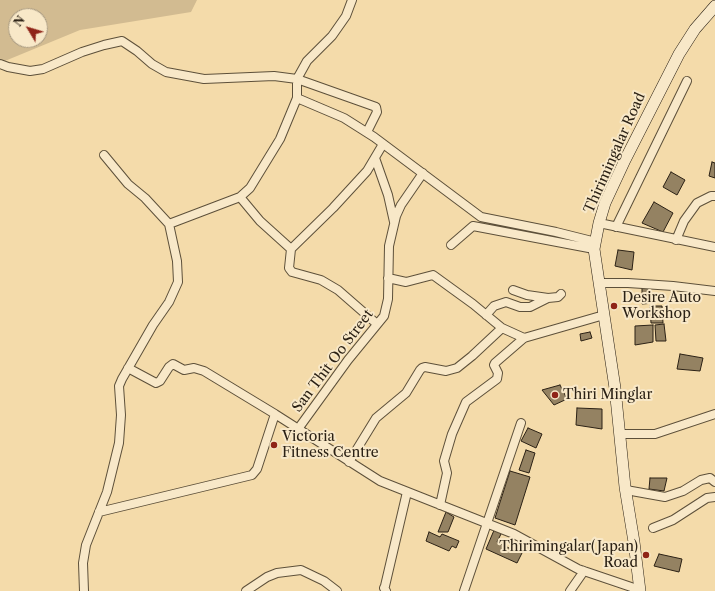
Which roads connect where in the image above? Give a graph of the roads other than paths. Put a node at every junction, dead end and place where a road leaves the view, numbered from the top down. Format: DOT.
graph roads {
  1 [pos="352,0"];
  2 [pos="715,6"];
  3 [pos="0,64"];
  4 [pos="297,79"];
  5 [pos="687,81"];
  6 [pos="297,98"];
  7 [pos="367,132"];
  8 [pos="383,144"];
  9 [pos="104,155"];
  10 [pos="375,158"];
  11 [pos="423,173"];
  12 [pos="715,196"];
  13 [pos="240,197"];
  14 [pos="599,223"];
  15 [pos="169,224"];
  16 [pos="394,225"];
  17 [pos="616,227"];
  18 [pos="676,240"];
  19 [pos="451,245"];
  20 [pos="595,245"];
  21 [pos="715,247"];
  22 [pos="291,249"];
  23 [pos="388,278"];
  24 [pos="599,283"];
  25 [pos="513,290"];
  26 [pos="715,291"];
  27 [pos="561,294"];
  28 [pos="548,298"];
  29 [pos="486,315"];
  30 [pos="604,315"];
  31 [pos="377,324"];
  32 [pos="502,328"];
  33 [pos="524,338"];
  34 [pos="128,368"];
  35 [pos="275,414"];
  36 [pos="715,414"];
  37 [pos="520,423"];
  38 [pos="298,429"];
  39 [pos="619,434"];
  40 [pos="349,462"];
  41 [pos="715,482"];
  42 [pos="626,490"];
  43 [pos="407,492"];
  44 [pos="715,497"];
  45 [pos="440,505"];
  46 [pos="99,512"];
  47 [pos="486,522"];
  48 [pos="653,528"];
  49 [pos="584,571"];
  50 [pos="84,591"];
  51 [pos="246,591"];
  52 [pos="337,591"];
  53 [pos="386,591"];
  54 [pos="464,591"];
  55 [pos="570,591"];
  56 [pos="640,591"];
  1 -- 4 [label="street"];
  2 -- 14 [label="street, Thirimingalar Road"];
  3 -- 4 [label="street"];
  4 -- 6 [label="street"];
  4 -- 7 [label="street"];
  5 -- 17 [label="street"];
  6 -- 7 [label="street"];
  6 -- 13 [label="street"];
  7 -- 8 [label="street"];
  8 -- 10 [label="street"];
  8 -- 11 [label="street"];
  9 -- 15 [label="street"];
  10 -- 16 [label="street"];
  10 -- 22 [label="street"];
  11 -- 16 [label="street, San Thit Oo Street"];
  11 -- 20 [label="street"];
  12 -- 18 [label="street"];
  13 -- 15 [label="street"];
  13 -- 22 [label="street"];
  14 -- 17 [label="street"];
  14 -- 20 [label="street, Thirimingalar Road"];
  15 -- 34 [label="street"];
  16 -- 23 [label="street, San Thit Oo Street"];
  17 -- 18 [label="street"];
  18 -- 21 [label="street"];
  19 -- 20 [label="street"];
  20 -- 24 [label="street, Thirimingalar Road"];
  22 -- 31 [label="street"];
  23 -- 29 [label="street"];
  23 -- 31 [label="street, San Thit Oo Street"];
  24 -- 26 [label="street"];
  24 -- 30 [label="street, Thirimingalar Road"];
  25 -- 28 [label="street"];
  27 -- 28 [label="street"];
  28 -- 29 [label="street"];
  29 -- 32 [label="street"];
  30 -- 33 [label="street"];
  30 -- 39 [label="street, Thirimingalar Road"];
  31 -- 38 [label="street, San Thit Oo Street"];
  32 -- 33 [label="street"];
  32 -- 40 [label="street"];
  33 -- 45 [label="street"];
  34 -- 35 [label="street"];
  34 -- 46 [label="street"];
  35 -- 38 [label="street"];
  35 -- 46 [label="street"];
  36 -- 39 [label="street"];
  37 -- 47 [label="street"];
  38 -- 40 [label="street"];
  39 -- 42 [label="street, Thirimingalar Road"];
  40 -- 43 [label="street"];
  41 -- 42 [label="street"];
  42 -- 56 [label="street, Thirimingalar Road"];
  43 -- 45 [label="street"];
  43 -- 53 [label="street"];
  44 -- 48 [label="street"];
  45 -- 47 [label="street"];
  46 -- 50 [label="street"];
  47 -- 49 [label="street"];
  47 -- 54 [label="street"];
  49 -- 55 [label="street"];
  49 -- 56 [label="street"];
  51 -- 52 [label="street"];
}
